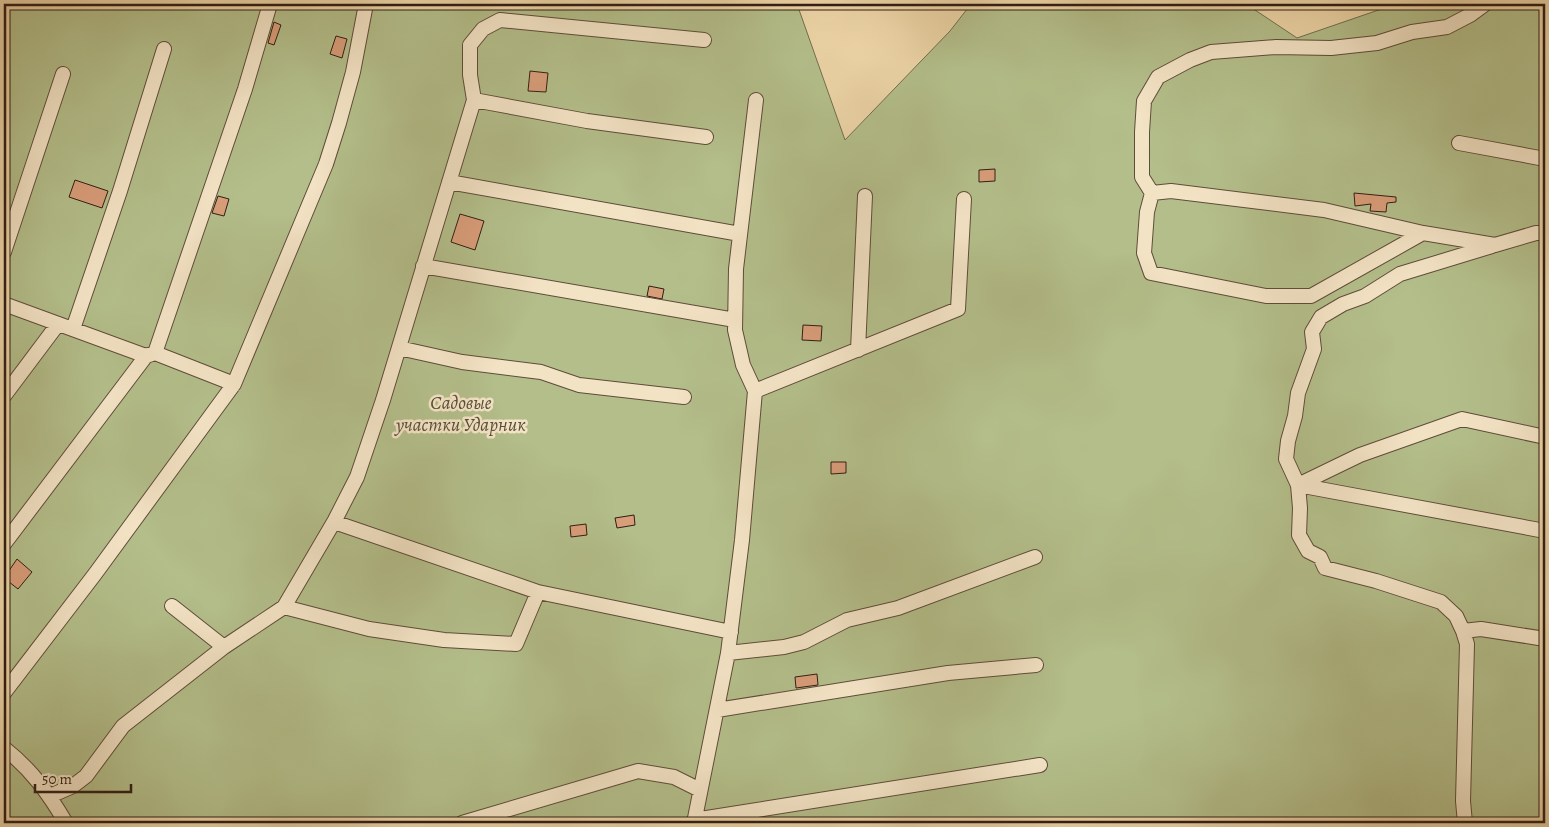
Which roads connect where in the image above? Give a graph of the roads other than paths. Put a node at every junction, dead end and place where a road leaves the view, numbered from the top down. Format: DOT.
graph roads {
  1 [pos="270,4"];
  2 [pos="366,4"];
  3 [pos="1484,4"];
  4 [pos="704,40"];
  5 [pos="164,49"];
  6 [pos="62,74"];
  7 [pos="474,100"];
  8 [pos="756,100"];
  9 [pos="706,137"];
  10 [pos="1459,143"];
  11 [pos="1545,159"];
  12 [pos="449,182"];
  13 [pos="1152,193"];
  14 [pos="865,196"];
  15 [pos="964,199"];
  16 [pos="1423,233"];
  17 [pos="1545,233"];
  18 [pos="740,234"];
  19 [pos="1495,245"];
  20 [pos="4,252"];
  21 [pos="424,266"];
  22 [pos="4,304"];
  23 [pos="735,320"];
  24 [pos="58,324"];
  25 [pos="73,329"];
  26 [pos="399,348"];
  27 [pos="858,350"];
  28 [pos="150,355"];
  29 [pos="234,384"];
  30 [pos="755,391"];
  31 [pos="4,396"];
  32 [pos="684,397"];
  33 [pos="1545,437"];
  34 [pos="1298,485"];
  35 [pos="334,522"];
  36 [pos="1545,531"];
  37 [pos="4,544"];
  38 [pos="1035,557"];
  39 [pos="538,592"];
  40 [pos="172,606"];
  41 [pos="284,607"];
  42 [pos="1463,631"];
  43 [pos="731,632"];
  44 [pos="1545,638"];
  45 [pos="224,647"];
  46 [pos="728,652"];
  47 [pos="1036,666"];
  48 [pos="4,692"];
  49 [pos="717,710"];
  50 [pos="4,748"];
  51 [pos="1040,765"];
  52 [pos="700,790"];
  53 [pos="50,796"];
  54 [pos="694,822"];
  55 [pos="66,823"];
  56 [pos="462,823"];
  57 [pos="1465,823"];
  1 -- 28 [label="lane"];
  2 -- 29 [label="lane"];
  3 -- 13 [label="lane"];
  4 -- 7 [label="lane"];
  5 -- 25 [label="lane"];
  6 -- 20 [label="lane"];
  7 -- 9 [label="lane"];
  7 -- 12 [label="lane"];
  8 -- 18 [label="lane"];
  10 -- 11 [label="lane"];
  12 -- 18 [label="lane"];
  12 -- 21 [label="lane"];
  13 -- 16 [label="lane"];
  13 -- 16 [label="lane"];
  14 -- 27 [label="lane"];
  15 -- 27 [label="lane"];
  16 -- 19 [label="lane"];
  17 -- 19 [label="lane"];
  18 -- 23 [label="lane"];
  19 -- 34 [label="lane"];
  21 -- 23 [label="lane"];
  21 -- 26 [label="lane"];
  22 -- 24 [label="lane"];
  23 -- 30 [label="lane"];
  24 -- 25 [label="lane"];
  24 -- 31 [label="lane"];
  25 -- 28 [label="lane"];
  26 -- 32 [label="lane"];
  26 -- 35 [label="lane"];
  27 -- 30 [label="lane"];
  28 -- 29 [label="lane"];
  28 -- 37 [label="lane"];
  29 -- 48 [label="lane"];
  30 -- 43 [label="lane"];
  33 -- 34 [label="lane"];
  34 -- 36 [label="lane"];
  34 -- 42 [label="lane"];
  35 -- 39 [label="lane"];
  35 -- 41 [label="lane"];
  38 -- 46 [label="lane"];
  39 -- 41 [label="lane"];
  39 -- 43 [label="lane"];
  40 -- 45 [label="lane"];
  41 -- 45 [label="lane"];
  42 -- 44 [label="lane"];
  42 -- 57 [label="lane"];
  43 -- 46 [label="lane"];
  45 -- 53 [label="lane"];
  46 -- 49 [label="lane"];
  47 -- 49 [label="lane"];
  49 -- 52 [label="lane"];
  50 -- 53 [label="lane"];
  51 -- 54 [label="lane"];
  52 -- 54 [label="lane"];
  52 -- 56 [label="lane"];
  53 -- 55 [label="lane"];
}
